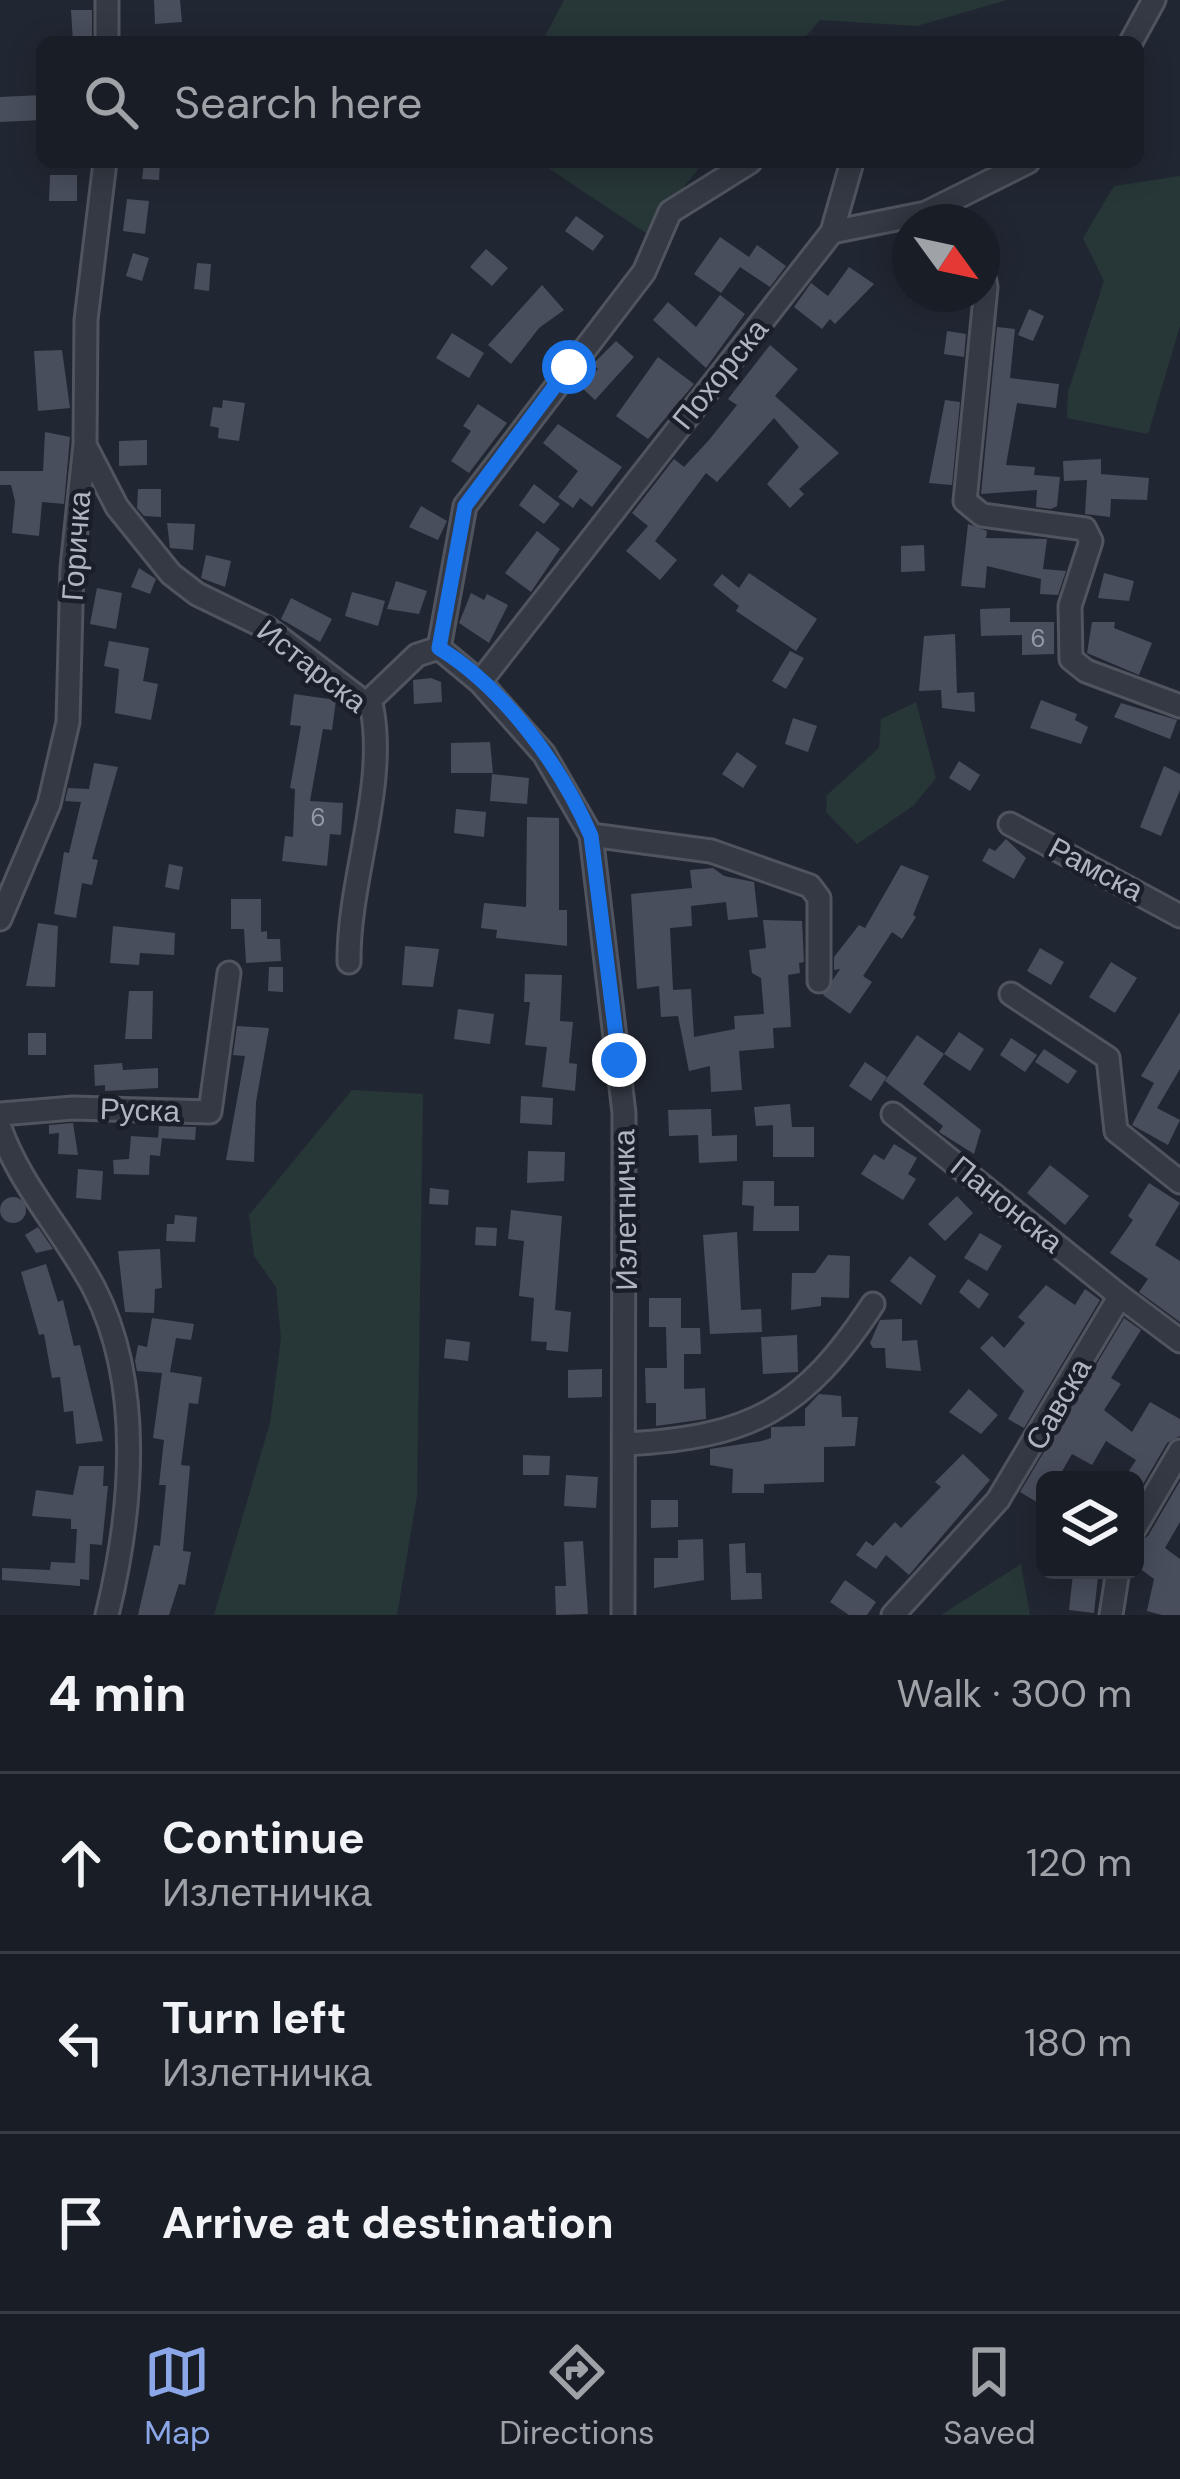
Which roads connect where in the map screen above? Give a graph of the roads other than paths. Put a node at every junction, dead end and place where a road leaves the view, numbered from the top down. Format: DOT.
graph roads {
  1 [pos="107,0"];
  2 [pos="1154,0"];
  3 [pos="107,36"];
  4 [pos="1134,36"];
  5 [pos="104,168"];
  6 [pos="740,168"];
  7 [pos="850,168"];
  8 [pos="1016,168"];
  9 [pos="946,204"];
  10 [pos="892,227"];
  11 [pos="832,232"];
  12 [pos="984,312"];
  13 [pos="85,444"];
  14 [pos="439,648"];
  15 [pos="480,682"];
  16 [pos="368,702"];
  17 [pos="1180,706"];
  18 [pos="1010,824"];
  19 [pos="591,836"];
  20 [pos="1180,916"];
  21 [pos="0,919"];
  22 [pos="349,962"];
  23 [pos="229,973"];
  24 [pos="819,981"];
  25 [pos="1011,994"];
  26 [pos="0,1114"];
  27 [pos="893,1114"];
  28 [pos="0,1128"];
  29 [pos="1180,1182"];
  30 [pos="1120,1297"];
  31 [pos="873,1304"];
  32 [pos="1180,1341"];
  33 [pos="626,1444"];
  34 [pos="1180,1450"];
  35 [pos="1144,1512"];
  36 [pos="1117,1579"];
  37 [pos="107,1615"];
  38 [pos="623,1615"];
  39 [pos="893,1615"];
  40 [pos="1111,1615"];
  1 -- 3 [label="street"];
  2 -- 4 [label="street"];
  5 -- 13 [label="street, Горичка"];
  6 -- 14 [label="street"];
  7 -- 11 [label="street"];
  8 -- 9 [label="street"];
  10 -- 11 [label="street"];
  11 -- 15 [label="street, Похорска"];
  12 -- 17 [label="street"];
  13 -- 16 [label="street, Истарска"];
  13 -- 21 [label="street, Горичка"];
  14 -- 15 [label="street, Излетничка"];
  14 -- 16 [label="street"];
  15 -- 19 [label="street, Излетничка"];
  16 -- 22 [label="street, Истарска"];
  18 -- 20 [label="street, Рамска"];
  19 -- 24 [label="street"];
  19 -- 33 [label="street, Излетничка"];
  23 -- 26 [label="street, Руска"];
  25 -- 29 [label="street"];
  27 -- 30 [label="street, Панонска"];
  28 -- 37 [label="street"];
  30 -- 32 [label="street"];
  30 -- 39 [label="street, Савска"];
  31 -- 33 [label="street"];
  33 -- 38 [label="street, Излетничка"];
  34 -- 35 [label="street"];
  36 -- 40 [label="street"];
}
